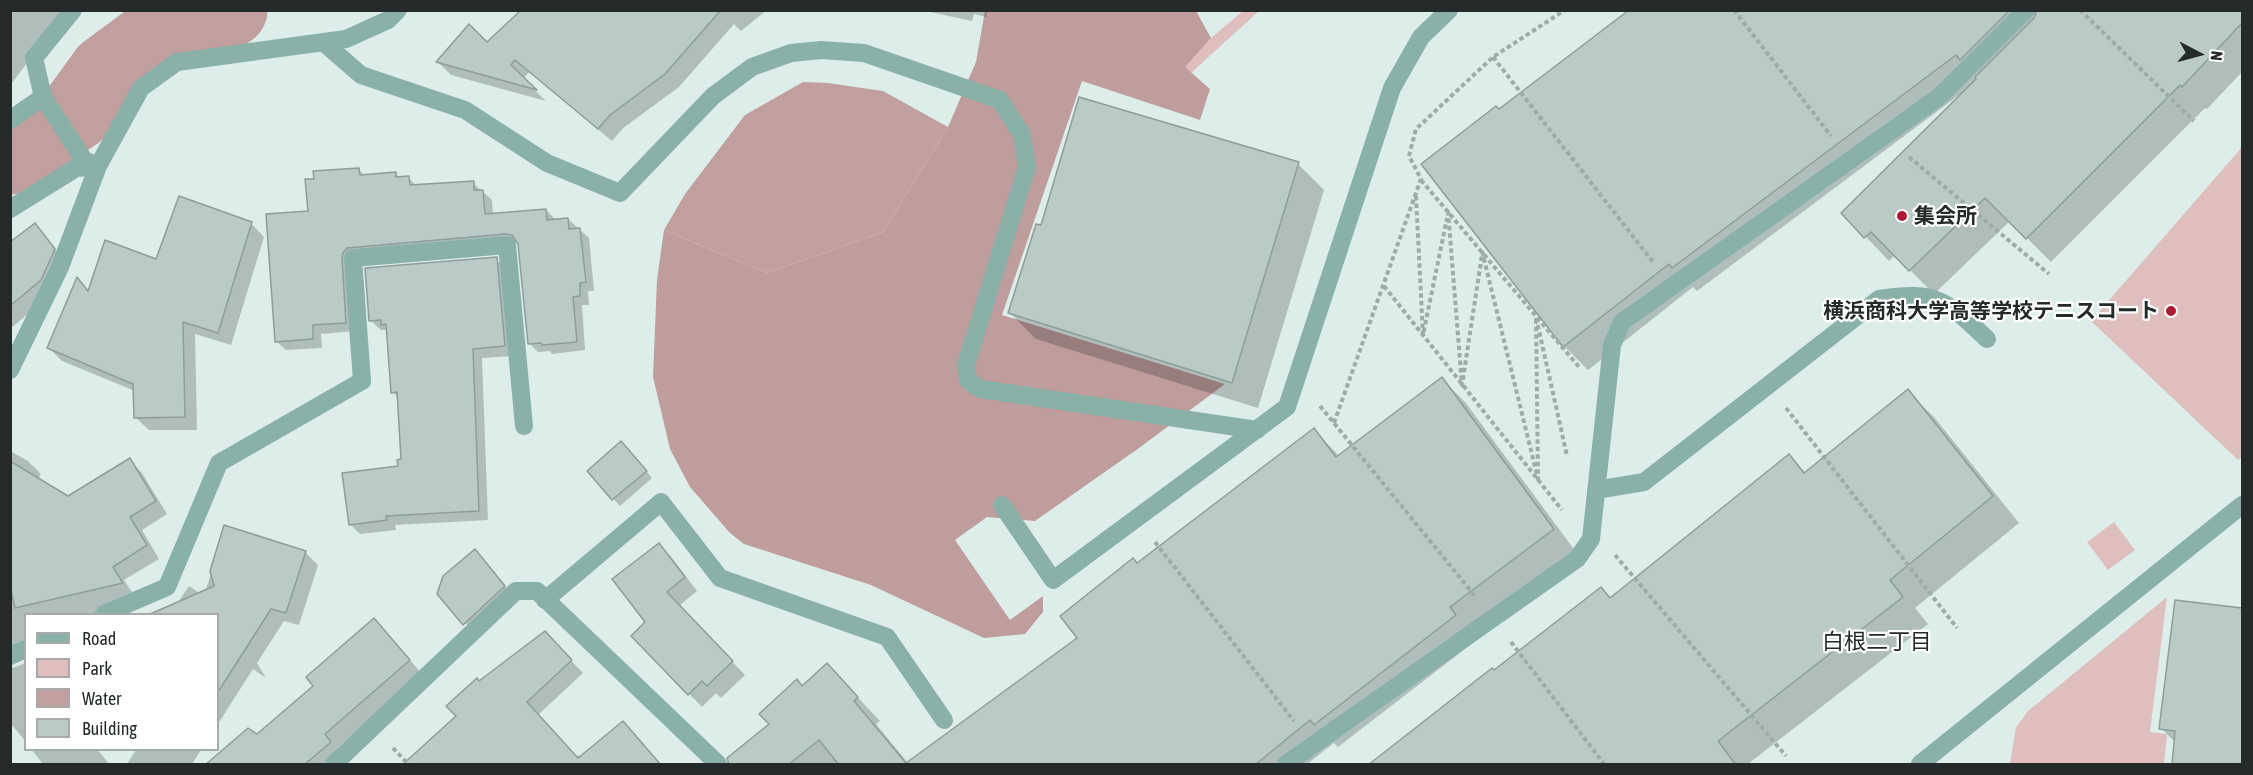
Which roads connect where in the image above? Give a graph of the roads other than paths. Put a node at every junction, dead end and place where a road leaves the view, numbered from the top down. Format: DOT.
graph roads {
  1 [pos="73,10"];
  2 [pos="398,10"];
  3 [pos="1449,10"];
  4 [pos="2026,10"];
  5 [pos="322,42"];
  6 [pos="43,97"];
  7 [pos="10,120"];
  8 [pos="86,164"];
  9 [pos="10,209"];
  10 [pos="1987,339"];
  11 [pos="10,370"];
  12 [pos="524,426"];
  13 [pos="1257,430"];
  14 [pos="1596,490"];
  15 [pos="1002,505"];
  16 [pos="2242,505"];
  17 [pos="545,600"];
  18 [pos="108,613"];
  19 [pos="24,650"];
  20 [pos="10,656"];
  21 [pos="944,720"];
  22 [pos="334,765"];
  23 [pos="718,765"];
  24 [pos="1286,765"];
  25 [pos="1920,765"];
  1 -- 6 [label="street"];
  2 -- 5 [label="street"];
  3 -- 13 [label="street"];
  4 -- 14 [label="street"];
  5 -- 8 [label="street"];
  5 -- 13 [label="street"];
  6 -- 7 [label="street"];
  6 -- 8 [label="street"];
  8 -- 9 [label="street"];
  8 -- 11 [label="street"];
  10 -- 14 [label="street"];
  12 -- 18 [label="street"];
  13 -- 15 [label="street"];
  14 -- 24 [label="street"];
  16 -- 25 [label="street"];
  17 -- 21 [label="street"];
  17 -- 22 [label="street"];
  17 -- 23 [label="street"];
  19 -- 20 [label="street"];
}
